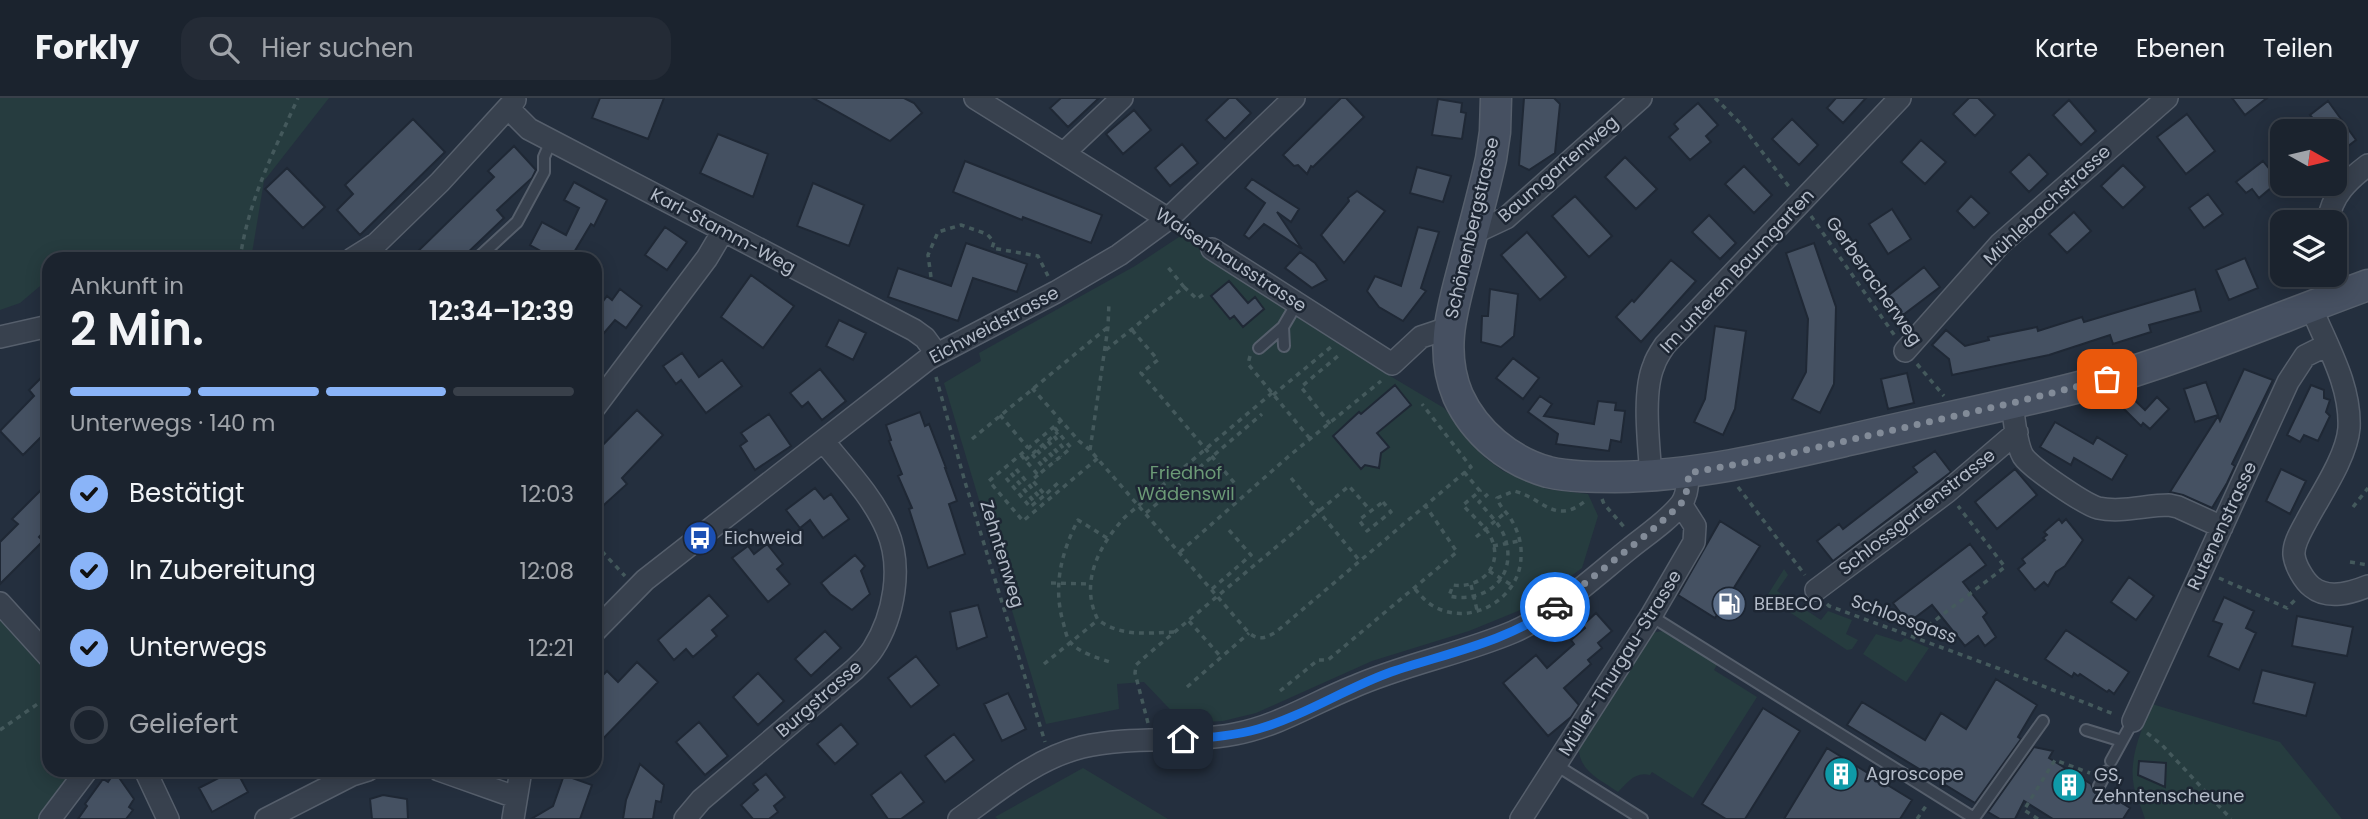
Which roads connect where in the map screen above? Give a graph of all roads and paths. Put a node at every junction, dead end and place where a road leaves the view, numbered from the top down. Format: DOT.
graph roads {
  1 [pos="298,98"];
  2 [pos="975,98"];
  3 [pos="1122,98"];
  4 [pos="1294,98"];
  5 [pos="1496,98"];
  6 [pos="1641,98"];
  7 [pos="1715,98"];
  8 [pos="1900,98"];
  9 [pos="2167,98"];
  10 [pos="513,104"];
  11 [pos="551,141"];
  12 [pos="1064,153"];
  13 [pos="2368,165"];
  14 [pos="1801,201"];
  15 [pos="2332,210"];
  16 [pos="1168,219"];
  17 [pos="723,231"];
  18 [pos="1472,234"];
  19 [pos="1212,249"];
  20 [pos="241,252"];
  21 [pos="363,252"];
  22 [pos="485,252"];
  23 [pos="1167,266"];
  24 [pos="931,277"];
  25 [pos="2347,285"];
  26 [pos="2368,285"];
  27 [pos="1184,287"];
  28 [pos="2335,287"];
  29 [pos="1056,292"];
  30 [pos="1203,294"];
  31 [pos="1109,302"];
  32 [pos="1297,303"];
  33 [pos="2311,307"];
  34 [pos="1108,327"];
  35 [pos="1283,327"];
  36 [pos="42,328"];
  37 [pos="1448,328"];
  38 [pos="1132,330"];
  39 [pos="0,337"];
  40 [pos="2327,345"];
  41 [pos="1283,346"];
  42 [pos="1331,347"];
  43 [pos="1259,348"];
  44 [pos="1905,351"];
  45 [pos="1105,352"];
  46 [pos="932,356"];
  47 [pos="1338,356"];
  48 [pos="1392,364"];
  49 [pos="1032,388"];
  50 [pos="1272,394"];
  51 [pos="602,398"];
  52 [pos="1422,404"];
  53 [pos="1262,414"];
  54 [pos="1000,415"];
  55 [pos="1954,415"];
  56 [pos="2014,417"];
  57 [pos="1062,420"];
  58 [pos="1330,424"];
  59 [pos="1054,427"];
  60 [pos="1059,432"];
  61 [pos="1054,436"];
  62 [pos="972,439"];
  63 [pos="1311,440"];
  64 [pos="1048,441"];
  65 [pos="824,442"];
  66 [pos="1043,445"];
  67 [pos="1028,449"];
  68 [pos="1205,449"];
  69 [pos="1037,450"];
  70 [pos="1090,450"];
  71 [pos="1066,452"];
  72 [pos="1032,454"];
  73 [pos="1021,455"];
  74 [pos="1211,456"];
  75 [pos="1061,457"];
  76 [pos="1098,458"];
  77 [pos="1025,460"];
  78 [pos="1056,460"];
  79 [pos="1050,465"];
  80 [pos="1723,468"];
  81 [pos="1016,469"];
  82 [pos="1045,469"];
  83 [pos="1464,472"];
  84 [pos="1011,473"];
  85 [pos="1689,473"];
  86 [pos="1038,475"];
  87 [pos="1651,476"];
  88 [pos="1006,478"];
  89 [pos="1291,478"];
  90 [pos="1059,482"];
  91 [pos="1237,486"];
  92 [pos="2368,488"];
  93 [pos="1488,494"];
  94 [pos="1045,495"];
  95 [pos="1040,498"];
  96 [pos="1584,502"];
  97 [pos="1035,503"];
  98 [pos="1681,504"];
  99 [pos="1139,505"];
  100 [pos="1425,505"];
  101 [pos="1957,505"];
  102 [pos="2353,507"];
  103 [pos="1371,511"];
  104 [pos="1609,511"];
  105 [pos="1319,512"];
  106 [pos="1506,512"];
  107 [pos="1146,513"];
  108 [pos="1495,521"];
  109 [pos="1618,521"];
  110 [pos="2221,527"];
  111 [pos="1228,529"];
  112 [pos="1485,529"];
  113 [pos="1476,537"];
  114 [pos="1107,538"];
  115 [pos="1520,541"];
  116 [pos="1506,543"];
  117 [pos="1493,546"];
  118 [pos="602,551"];
  119 [pos="1180,552"];
  120 [pos="1359,560"];
  121 [pos="2350,562"];
  122 [pos="2368,565"];
  123 [pos="2201,570"];
  124 [pos="1489,571"];
  125 [pos="626,576"];
  126 [pos="1501,578"];
  127 [pos="1051,583"];
  128 [pos="1057,583"];
  129 [pos="1091,584"];
  130 [pos="1471,585"];
  131 [pos="1513,586"];
  132 [pos="2311,586"];
  133 [pos="2368,586"];
  134 [pos="1212,589"];
  135 [pos="1415,589"];
  136 [pos="1816,590"];
  137 [pos="1219,596"];
  138 [pos="1474,597"];
  139 [pos="0,603"];
  140 [pos="1477,610"];
  141 [pos="1651,616"];
  142 [pos="1098,620"];
  143 [pos="1189,621"];
  144 [pos="602,624"];
  145 [pos="1175,632"];
  146 [pos="1249,633"];
  147 [pos="1912,638"];
  148 [pos="1071,643"];
  149 [pos="42,649"];
  150 [pos="1221,657"];
  151 [pos="1110,662"];
  152 [pos="1044,664"];
  153 [pos="1187,687"];
  154 [pos="1280,691"];
  155 [pos="42,701"];
  156 [pos="2043,721"];
  157 [pos="2133,721"];
  158 [pos="0,730"];
  159 [pos="2086,730"];
  160 [pos="1146,740"];
  161 [pos="2122,741"];
  162 [pos="2162,745"];
  163 [pos="1050,758"];
  164 [pos="1556,765"];
  165 [pos="2105,774"];
  166 [pos="82,777"];
  167 [pos="148,777"];
  168 [pos="348,777"];
  169 [pos="459,777"];
  170 [pos="519,777"];
  171 [pos="515,797"];
  172 [pos="50,819"];
  173 [pos="168,819"];
  174 [pos="265,819"];
  175 [pos="513,819"];
  176 [pos="685,819"];
  177 [pos="959,819"];
  178 [pos="1521,819"];
  179 [pos="1642,819"];
  180 [pos="2038,819"];
  181 [pos="2231,819"];
  1 -- 20 [label="path"];
  2 -- 12 [label="street, Waisenhausstrasse"];
  3 -- 12 [label="street"];
  4 -- 16 [label="street, Eichweidstrasse"];
  5 -- 18 [label="street, Schönenbergstrasse"];
  6 -- 18 [label="street, Baumgartenweg"];
  7 -- 14 [label="path, Gerberacherweg"];
  8 -- 14 [label="street, Im unteren Baumgarten"];
  9 -- 44 [label="street, Mühlebachstrasse"];
  10 -- 11 [label="street, Karl-Stamm-Weg"];
  10 -- 21 [label="street"];
  11 -- 17 [label="street, Karl-Stamm-Weg"];
  11 -- 22 [label="lane"];
  12 -- 16 [label="street, Waisenhausstrasse"];
  13 -- 15 [label="street"];
  14 -- 44 [label="path, Gerberacherweg"];
  14 -- 87 [label="street, Im unteren Baumgarten"];
  16 -- 19 [label="path, Waisenhausstrasse"];
  16 -- 29 [label="street, Eichweidstrasse"];
  17 -- 46 [label="street, Karl-Stamm-Weg"];
  17 -- 51 [label="street"];
  18 -- 37 [label="street, Schönenbergstrasse"];
  19 -- 32 [label="street, Waisenhausstrasse"];
  23 -- 27 [label="path"];
  24 -- 29 [label="path"];
  25 -- 26 [label="street, Schönenbergstrasse"];
  27 -- 30 [label="path"];
  27 -- 38 [label="path"];
  28 -- 33 [label="street, Schönenbergstrasse"];
  29 -- 46 [label="street, Eichweidstrasse"];
  31 -- 34 [label="path"];
  32 -- 35 [label="lane"];
  32 -- 48 [label="street, Waisenhausstrasse"];
  33 -- 40 [label="street"];
  33 -- 56 [label="street, Schönenbergstrasse"];
  34 -- 45 [label="path"];
  34 -- 49 [label="path"];
  35 -- 41 [label="lane"];
  35 -- 43 [label="lane"];
  36 -- 39 [label="street"];
  37 -- 48 [label="street"];
  37 -- 87 [label="street, Schönenbergstrasse"];
  38 -- 45 [label="path"];
  38 -- 68 [label="path"];
  40 -- 110 [label="street, Rutenenstrasse"];
  40 -- 132 [label="street"];
  42 -- 50 [label="path"];
  43 -- 50 [label="path"];
  44 -- 55 [label="path, Gerberacherweg"];
  45 -- 70 [label="path"];
  46 -- 65 [label="street, Eichweidstrasse"];
  46 -- 163 [label="path, Zehntenweg"];
  47 -- 58 [label="path"];
  48 -- 58 [label="path"];
  49 -- 54 [label="path"];
  49 -- 57 [label="path"];
  50 -- 63 [label="path"];
  50 -- 68 [label="path"];
  52 -- 83 [label="path"];
  53 -- 74 [label="path"];
  54 -- 62 [label="path"];
  54 -- 67 [label="path"];
  55 -- 56 [label="street, Schönenbergstrasse"];
  55 -- 80 [label="street, Schönenbergstrasse"];
  56 -- 110 [label="street"];
  56 -- 136 [label="street, Schlossgartenstrasse"];
  57 -- 59 [label="path"];
  57 -- 70 [label="path"];
  58 -- 63 [label="path"];
  59 -- 60 [label="path"];
  59 -- 67 [label="path"];
  60 -- 61 [label="path"];
  60 -- 71 [label="path"];
  61 -- 64 [label="path"];
  61 -- 71 [label="path"];
  63 -- 119 [label="path"];
  64 -- 66 [label="path"];
  64 -- 75 [label="path"];
  65 -- 144 [label="street, Eichweidstrasse"];
  65 -- 176 [label="street, Burgstrasse"];
  66 -- 69 [label="path"];
  66 -- 78 [label="path"];
  67 -- 73 [label="path"];
  68 -- 74 [label="path"];
  68 -- 99 [label="path"];
  69 -- 72 [label="path"];
  69 -- 79 [label="path"];
  70 -- 76 [label="path"];
  71 -- 75 [label="path"];
  72 -- 77 [label="path"];
  72 -- 82 [label="path"];
  73 -- 76 [label="path"];
  73 -- 77 [label="path"];
  74 -- 91 [label="path"];
  74 -- 107 [label="path"];
  75 -- 78 [label="path"];
  76 -- 99 [label="path"];
  77 -- 86 [label="path"];
  78 -- 79 [label="path"];
  79 -- 82 [label="path"];
  80 -- 85 [label="street, Schönenbergstrasse"];
  80 -- 136 [label="path, Schlossgass"];
  81 -- 95 [label="path"];
  82 -- 86 [label="path"];
  83 -- 100 [label="path"];
  83 -- 112 [label="path"];
  84 -- 97 [label="path"];
  85 -- 87 [label="street, Schönenbergstrasse"];
  85 -- 98 [label="street"];
  86 -- 94 [label="path"];
  88 -- 97 [label="path"];
  89 -- 105 [label="path"];
  90 -- 94 [label="path"];
  92 -- 102 [label="path"];
  93 -- 108 [label="path"];
  94 -- 95 [label="path"];
  95 -- 97 [label="path"];
  96 -- 106 [label="path"];
  98 -- 141 [label="street, Müller-Thurgau-Strasse"];
  98 -- 160 [label="street"];
  99 -- 107 [label="path"];
  99 -- 114 [label="path"];
  100 -- 120 [label="path"];
  100 -- 135 [label="path"];
  101 -- 147 [label="path"];
  103 -- 103 [label="path"];
  103 -- 105 [label="path"];
  104 -- 109 [label="path"];
  105 -- 120 [label="path"];
  105 -- 137 [label="path"];
  106 -- 108 [label="path"];
  106 -- 115 [label="path"];
  107 -- 119 [label="path"];
  108 -- 112 [label="path"];
  108 -- 116 [label="path"];
  110 -- 123 [label="street, Rutenenstrasse"];
  111 -- 134 [label="path"];
  112 -- 113 [label="path"];
  112 -- 117 [label="path"];
  114 -- 128 [label="path"];
  114 -- 129 [label="path"];
  115 -- 116 [label="path"];
  115 -- 131 [label="path"];
  116 -- 117 [label="path"];
  116 -- 126 [label="path"];
  117 -- 124 [label="path"];
  118 -- 125 [label="path"];
  119 -- 134 [label="path"];
  120 -- 146 [label="path"];
  121 -- 122 [label="path"];
  123 -- 132 [label="path"];
  123 -- 157 [label="street, Rutenenstrasse"];
  124 -- 126 [label="path"];
  124 -- 130 [label="path"];
  126 -- 131 [label="path"];
  126 -- 138 [label="path"];
  127 -- 128 [label="path"];
  128 -- 129 [label="path"];
  128 -- 148 [label="path"];
  129 -- 142 [label="path"];
  130 -- 138 [label="path"];
  130 -- 138 [label="path"];
  131 -- 140 [label="path"];
  132 -- 133 [label="street"];
  134 -- 137 [label="path"];
  135 -- 140 [label="path"];
  135 -- 154 [label="path"];
  136 -- 147 [label="path, Schlossgass"];
  137 -- 143 [label="path"];
  137 -- 146 [label="path"];
  138 -- 140 [label="path"];
  139 -- 149 [label="street"];
  141 -- 156 [label="lane"];
  141 -- 164 [label="street, Müller-Thurgau-Strasse"];
  142 -- 145 [label="path"];
  142 -- 148 [label="path"];
  143 -- 145 [label="path"];
  143 -- 150 [label="path"];
  145 -- 160 [label="path"];
  146 -- 150 [label="path"];
  147 -- 157 [label="path, Schlossgass"];
  148 -- 151 [label="path"];
  148 -- 152 [label="path"];
  150 -- 153 [label="path"];
  155 -- 158 [label="path"];
  157 -- 161 [label="lane"];
  159 -- 161 [label="lane"];
  160 -- 163 [label="street"];
  161 -- 165 [label="lane"];
  162 -- 181 [label="path"];
  163 -- 177 [label="street"];
  164 -- 178 [label="street, Müller-Thurgau-Strasse"];
  164 -- 179 [label="lane"];
  165 -- 180 [label="path"];
  166 -- 172 [label="street"];
  167 -- 173 [label="street"];
  168 -- 174 [label="street"];
  169 -- 171 [label="street"];
  170 -- 171 [label="street"];
  171 -- 175 [label="street"];
}
